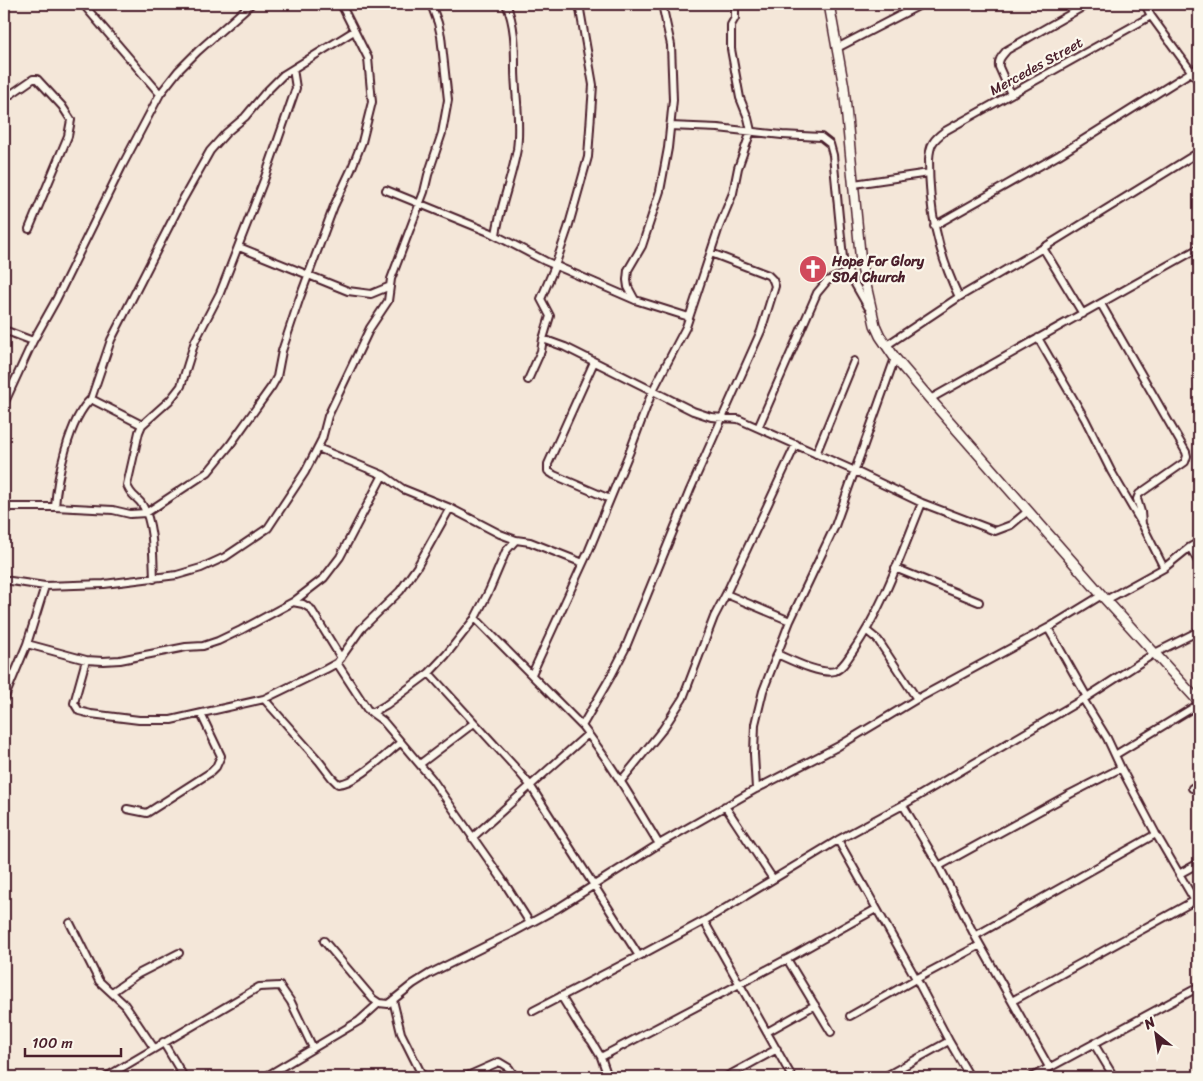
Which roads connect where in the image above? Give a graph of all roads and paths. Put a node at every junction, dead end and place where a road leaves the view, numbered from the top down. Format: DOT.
graph roads {
  1 [pos="83,4"];
  2 [pos="251,4"];
  3 [pos="341,4"];
  4 [pos="431,4"];
  5 [pos="506,4"];
  6 [pos="579,4"];
  7 [pos="662,4"];
  8 [pos="735,4"];
  9 [pos="829,4"];
  10 [pos="922,4"];
  11 [pos="1088,4"];
  12 [pos="1145,4"];
  13 [pos="1151,16"];
  14 [pos="354,31"];
  15 [pos="837,48"];
  16 [pos="1199,67"];
  17 [pos="293,69"];
  18 [pos="1192,72"];
  19 [pos="1199,82"];
  20 [pos="160,94"];
  21 [pos="1011,94"];
  22 [pos="4,98"];
  23 [pos="670,126"];
  24 [pos="751,131"];
  25 [pos="1199,152"];
  26 [pos="929,173"];
  27 [pos="854,184"];
  28 [pos="386,190"];
  29 [pos="420,203"];
  30 [pos="934,226"];
  31 [pos="29,229"];
  32 [pos="496,235"];
  33 [pos="239,248"];
  34 [pos="1043,248"];
  35 [pos="1199,248"];
  36 [pos="711,253"];
  37 [pos="555,266"];
  38 [pos="848,272"];
  39 [pos="309,275"];
  40 [pos="388,287"];
  41 [pos="959,297"];
  42 [pos="635,300"];
  43 [pos="1101,304"];
  44 [pos="872,314"];
  45 [pos="1083,314"];
  46 [pos="689,316"];
  47 [pos="4,330"];
  48 [pos="1038,338"];
  49 [pos="543,339"];
  50 [pos="33,341"];
  51 [pos="887,345"];
  52 [pos="895,358"];
  53 [pos="854,361"];
  54 [pos="594,362"];
  55 [pos="528,380"];
  56 [pos="652,392"];
  57 [pos="91,399"];
  58 [pos="930,399"];
  59 [pos="4,404"];
  60 [pos="724,417"];
  61 [pos="142,425"];
  62 [pos="758,428"];
  63 [pos="796,444"];
  64 [pos="318,448"];
  65 [pos="816,454"];
  66 [pos="855,471"];
  67 [pos="383,474"];
  68 [pos="610,499"];
  69 [pos="922,503"];
  70 [pos="4,507"];
  71 [pos="55,507"];
  72 [pos="450,508"];
  73 [pos="1028,510"];
  74 [pos="146,513"];
  75 [pos="1142,524"];
  76 [pos="516,540"];
  77 [pos="1199,542"];
  78 [pos="1190,547"];
  79 [pos="583,563"];
  80 [pos="1199,563"];
  81 [pos="895,568"];
  82 [pos="1164,568"];
  83 [pos="154,579"];
  84 [pos="4,580"];
  85 [pos="45,586"];
  86 [pos="726,594"];
  87 [pos="1104,598"];
  88 [pos="293,602"];
  89 [pos="979,602"];
  90 [pos="475,618"];
  91 [pos="790,621"];
  92 [pos="1048,628"];
  93 [pos="867,631"];
  94 [pos="1199,631"];
  95 [pos="27,644"];
  96 [pos="1155,653"];
  97 [pos="777,654"];
  98 [pos="86,660"];
  99 [pos="339,660"];
  100 [pos="429,673"];
  101 [pos="532,674"];
  102 [pos="1085,698"];
  103 [pos="4,699"];
  104 [pos="264,699"];
  105 [pos="917,699"];
  106 [pos="1199,703"];
  107 [pos="372,712"];
  108 [pos="201,714"];
  109 [pos="474,723"];
  110 [pos="582,726"];
  111 [pos="588,734"];
  112 [pos="401,742"];
  113 [pos="1115,755"];
  114 [pos="420,764"];
  115 [pos="1121,768"];
  116 [pos="621,781"];
  117 [pos="1199,784"];
  118 [pos="530,785"];
  119 [pos="1192,788"];
  120 [pos="756,789"];
  121 [pos="902,805"];
  122 [pos="726,806"];
  123 [pos="127,809"];
  124 [pos="1156,834"];
  125 [pos="472,838"];
  126 [pos="838,840"];
  127 [pos="659,844"];
  128 [pos="1199,863"];
  129 [pos="939,866"];
  130 [pos="1179,874"];
  131 [pos="773,880"];
  132 [pos="594,884"];
  133 [pos="1194,901"];
  134 [pos="1199,908"];
  135 [pos="876,909"];
  136 [pos="704,922"];
  137 [pos="70,923"];
  138 [pos="530,923"];
  139 [pos="974,936"];
  140 [pos="324,941"];
  141 [pos="980,945"];
  142 [pos="179,953"];
  143 [pos="639,956"];
  144 [pos="788,959"];
  145 [pos="916,979"];
  146 [pos="740,985"];
  147 [pos="1199,987"];
  148 [pos="112,992"];
  149 [pos="561,996"];
  150 [pos="393,1000"];
  151 [pos="1012,1001"];
  152 [pos="379,1003"];
  153 [pos="815,1005"];
  154 [pos="533,1011"];
  155 [pos="850,1016"];
  156 [pos="767,1032"];
  157 [pos="831,1032"];
  158 [pos="949,1041"];
  159 [pos="163,1042"];
  160 [pos="1094,1044"];
  161 [pos="154,1048"];
  162 [pos="313,1048"];
  163 [pos="776,1050"];
  164 [pos="601,1058"];
  165 [pos="1049,1067"];
  166 [pos="1199,1075"];
  167 [pos="106,1077"];
  168 [pos="184,1077"];
  169 [pos="265,1077"];
  170 [pos="423,1077"];
  171 [pos="465,1077"];
  172 [pos="516,1077"];
  173 [pos="608,1077"];
  174 [pos="726,1077"];
  175 [pos="792,1077"];
  176 [pos="884,1077"];
  177 [pos="970,1077"];
  178 [pos="1032,1077"];
  179 [pos="1114,1077"];
  180 [pos="1195,1077"];
  1 -- 20 [label="street"];
  2 -- 20 [label="street"];
  3 -- 14 [label="street"];
  4 -- 29 [label="street"];
  5 -- 32 [label="street"];
  6 -- 37 [label="street"];
  7 -- 23 [label="street"];
  8 -- 24 [label="street"];
  9 -- 15 [label="street"];
  10 -- 15 [label="street"];
  11 -- 21 [label="street"];
  12 -- 13 [label="street"];
  13 -- 18 [label="street"];
  13 -- 21 [label="street, Mercedes Street"];
  14 -- 17 [label="street"];
  14 -- 39 [label="street"];
  15 -- 27 [label="street"];
  16 -- 18 [label="street"];
  17 -- 33 [label="street"];
  17 -- 57 [label="street"];
  18 -- 19 [label="street"];
  18 -- 30 [label="street"];
  20 -- 50 [label="street"];
  21 -- 26 [label="street, Mercedes Street"];
  22 -- 31 [label="street"];
  23 -- 24 [label="street"];
  23 -- 42 [label="street"];
  24 -- 36 [label="street"];
  24 -- 38 [label="street"];
  25 -- 34 [label="street"];
  26 -- 27 [label="street"];
  26 -- 30 [label="street"];
  27 -- 44 [label="street"];
  28 -- 29 [label="street"];
  29 -- 32 [label="street"];
  29 -- 40 [label="street"];
  30 -- 41 [label="street"];
  32 -- 37 [label="street"];
  33 -- 39 [label="street"];
  33 -- 61 [label="street"];
  34 -- 41 [label="street"];
  34 -- 45 [label="street"];
  35 -- 43 [label="street"];
  36 -- 46 [label="street"];
  36 -- 60 [label="street"];
  37 -- 42 [label="street"];
  37 -- 49 [label="street"];
  38 -- 44 [label="street"];
  38 -- 62 [label="street"];
  39 -- 40 [label="street"];
  39 -- 74 [label="street"];
  40 -- 64 [label="street"];
  41 -- 51 [label="street"];
  42 -- 46 [label="street"];
  43 -- 45 [label="street"];
  43 -- 75 [label="street"];
  44 -- 51 [label="street"];
  45 -- 48 [label="street"];
  46 -- 56 [label="street"];
  47 -- 50 [label="street"];
  48 -- 58 [label="street"];
  48 -- 75 [label="street"];
  49 -- 54 [label="street"];
  49 -- 55 [label="street"];
  50 -- 59 [label="street"];
  51 -- 52 [label="street"];
  52 -- 58 [label="street"];
  52 -- 66 [label="street"];
  53 -- 65 [label="street"];
  54 -- 56 [label="street"];
  54 -- 68 [label="street"];
  56 -- 60 [label="street"];
  56 -- 68 [label="street"];
  57 -- 61 [label="street"];
  57 -- 71 [label="street"];
  58 -- 73 [label="street"];
  60 -- 62 [label="street"];
  60 -- 110 [label="street"];
  61 -- 74 [label="street"];
  62 -- 63 [label="street"];
  63 -- 65 [label="street"];
  63 -- 86 [label="street"];
  64 -- 67 [label="street"];
  64 -- 83 [label="street"];
  65 -- 66 [label="street"];
  66 -- 69 [label="street"];
  66 -- 91 [label="street"];
  67 -- 72 [label="street"];
  67 -- 88 [label="street"];
  68 -- 79 [label="street"];
  69 -- 73 [label="street"];
  69 -- 81 [label="street"];
  70 -- 71 [label="street"];
  71 -- 74 [label="street"];
  72 -- 76 [label="street"];
  72 -- 99 [label="street"];
  73 -- 87 [label="street"];
  74 -- 83 [label="street"];
  75 -- 82 [label="street"];
  76 -- 79 [label="street"];
  76 -- 90 [label="street"];
  77 -- 78 [label="street"];
  78 -- 80 [label="street"];
  78 -- 82 [label="street"];
  79 -- 101 [label="street"];
  81 -- 89 [label="street"];
  81 -- 93 [label="street"];
  82 -- 87 [label="street"];
  83 -- 85 [label="street"];
  84 -- 85 [label="street"];
  85 -- 95 [label="street"];
  86 -- 91 [label="street"];
  86 -- 116 [label="street"];
  87 -- 92 [label="street"];
  87 -- 96 [label="street"];
  88 -- 98 [label="street"];
  88 -- 99 [label="street"];
  90 -- 100 [label="street"];
  90 -- 101 [label="street"];
  91 -- 97 [label="street"];
  92 -- 102 [label="street"];
  92 -- 105 [label="street"];
  93 -- 97 [label="street"];
  93 -- 105 [label="street"];
  94 -- 96 [label="street"];
  95 -- 98 [label="street"];
  95 -- 103 [label="street"];
  96 -- 102 [label="street"];
  96 -- 106 [label="street"];
  97 -- 120 [label="street"];
  98 -- 108 [label="street"];
  99 -- 104 [label="street"];
  99 -- 107 [label="street"];
  100 -- 107 [label="street"];
  100 -- 109 [label="street"];
  101 -- 110 [label="street"];
  102 -- 113 [label="street"];
  102 -- 121 [label="street"];
  104 -- 108 [label="street"];
  104 -- 112 [label="street"];
  105 -- 120 [label="street"];
  106 -- 113 [label="street"];
  107 -- 112 [label="street"];
  108 -- 123 [label="street"];
  109 -- 114 [label="street"];
  109 -- 118 [label="street"];
  110 -- 111 [label="street"];
  111 -- 116 [label="street"];
  111 -- 118 [label="street"];
  112 -- 114 [label="street"];
  113 -- 115 [label="street"];
  114 -- 125 [label="street"];
  115 -- 124 [label="street"];
  115 -- 129 [label="street"];
  116 -- 127 [label="street"];
  117 -- 119 [label="street"];
  118 -- 125 [label="street"];
  118 -- 132 [label="street"];
  120 -- 122 [label="street"];
  121 -- 126 [label="street"];
  121 -- 129 [label="street"];
  122 -- 127 [label="street"];
  122 -- 131 [label="street"];
  124 -- 130 [label="street"];
  124 -- 139 [label="street"];
  125 -- 138 [label="street"];
  126 -- 131 [label="street"];
  126 -- 135 [label="street"];
  127 -- 132 [label="street"];
  128 -- 130 [label="street"];
  129 -- 139 [label="street"];
  130 -- 133 [label="street"];
  131 -- 136 [label="street"];
  132 -- 138 [label="street"];
  132 -- 143 [label="street"];
  133 -- 134 [label="street"];
  133 -- 151 [label="street"];
  135 -- 144 [label="street"];
  135 -- 145 [label="street"];
  136 -- 143 [label="street"];
  136 -- 146 [label="street"];
  137 -- 148 [label="street"];
  138 -- 150 [label="street"];
  139 -- 141 [label="street"];
  140 -- 152 [label="street"];
  141 -- 145 [label="street"];
  141 -- 151 [label="street"];
  142 -- 148 [label="street"];
  143 -- 149 [label="street"];
  144 -- 146 [label="street"];
  144 -- 153 [label="street"];
  145 -- 155 [label="street"];
  145 -- 158 [label="street"];
  146 -- 156 [label="street"];
  146 -- 164 [label="street"];
  147 -- 160 [label="street"];
  148 -- 161 [label="street"];
  149 -- 154 [label="street"];
  149 -- 164 [label="street"];
  150 -- 152 [label="street"];
  150 -- 170 [label="street"];
  151 -- 165 [label="street"];
  152 -- 162 [label="street"];
  153 -- 156 [label="street"];
  153 -- 157 [label="street"];
  156 -- 163 [label="street"];
  158 -- 176 [label="street"];
  158 -- 177 [label="street"];
  159 -- 161 [label="street"];
  159 -- 162 [label="street"];
  159 -- 168 [label="street"];
  160 -- 165 [label="street"];
  160 -- 179 [label="street"];
  161 -- 167 [label="street"];
  162 -- 169 [label="street"];
  163 -- 174 [label="street"];
  163 -- 175 [label="street"];
  164 -- 173 [label="street"];
  165 -- 178 [label="street"];
  166 -- 180 [label="street"];
  171 -- 172 [label="street"];
}
